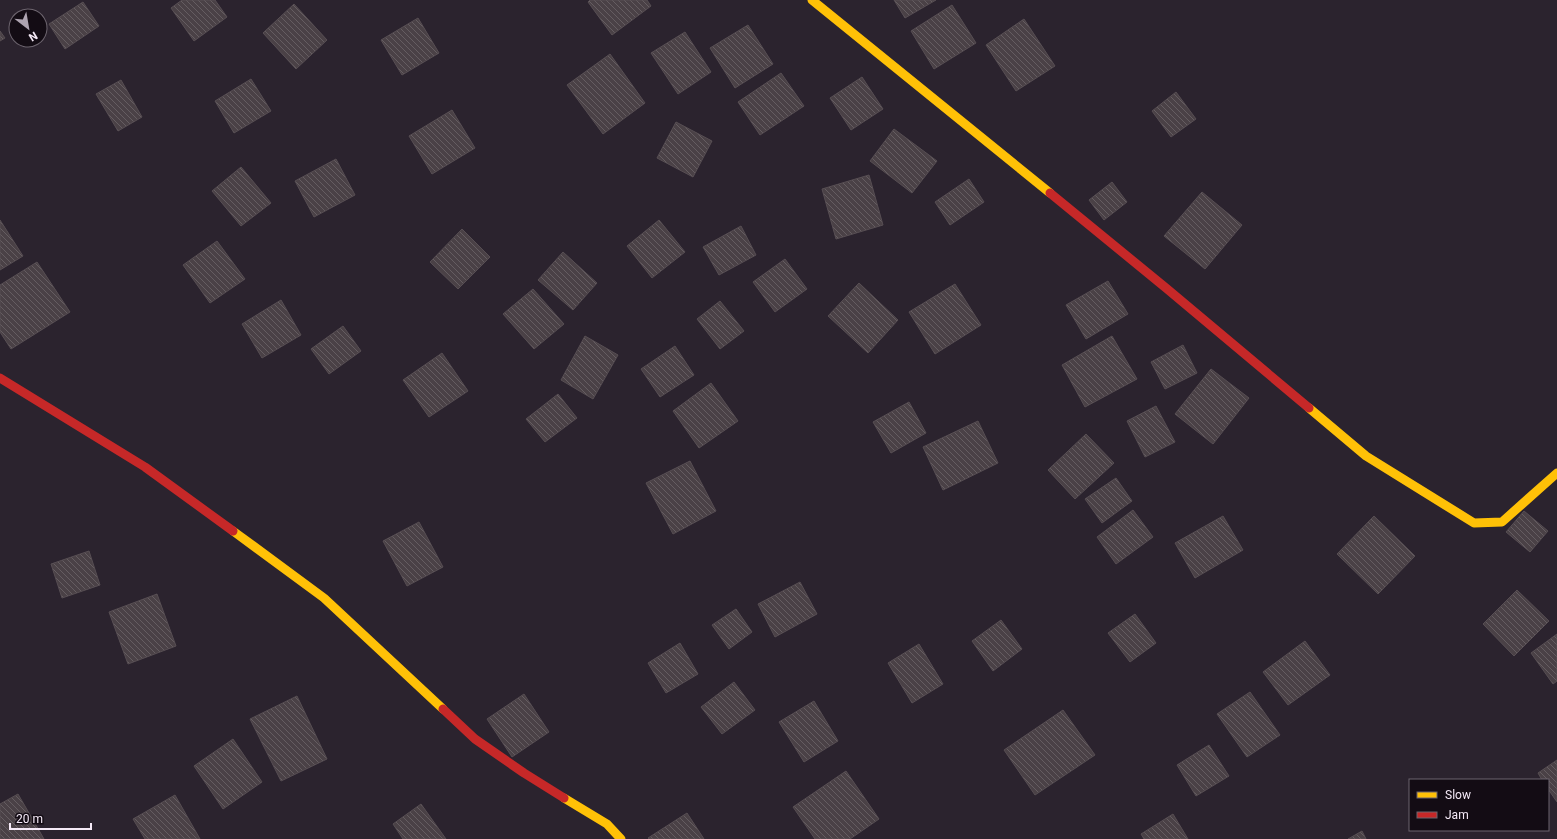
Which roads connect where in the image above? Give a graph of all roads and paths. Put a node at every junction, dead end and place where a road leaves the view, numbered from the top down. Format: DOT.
graph roads {
  1 [pos="812,0"];
  2 [pos="0,378"];
  3 [pos="1557,473"];
  4 [pos="621,839"];
  1 -- 3 [label="street"];
  2 -- 4 [label="street"];
}
